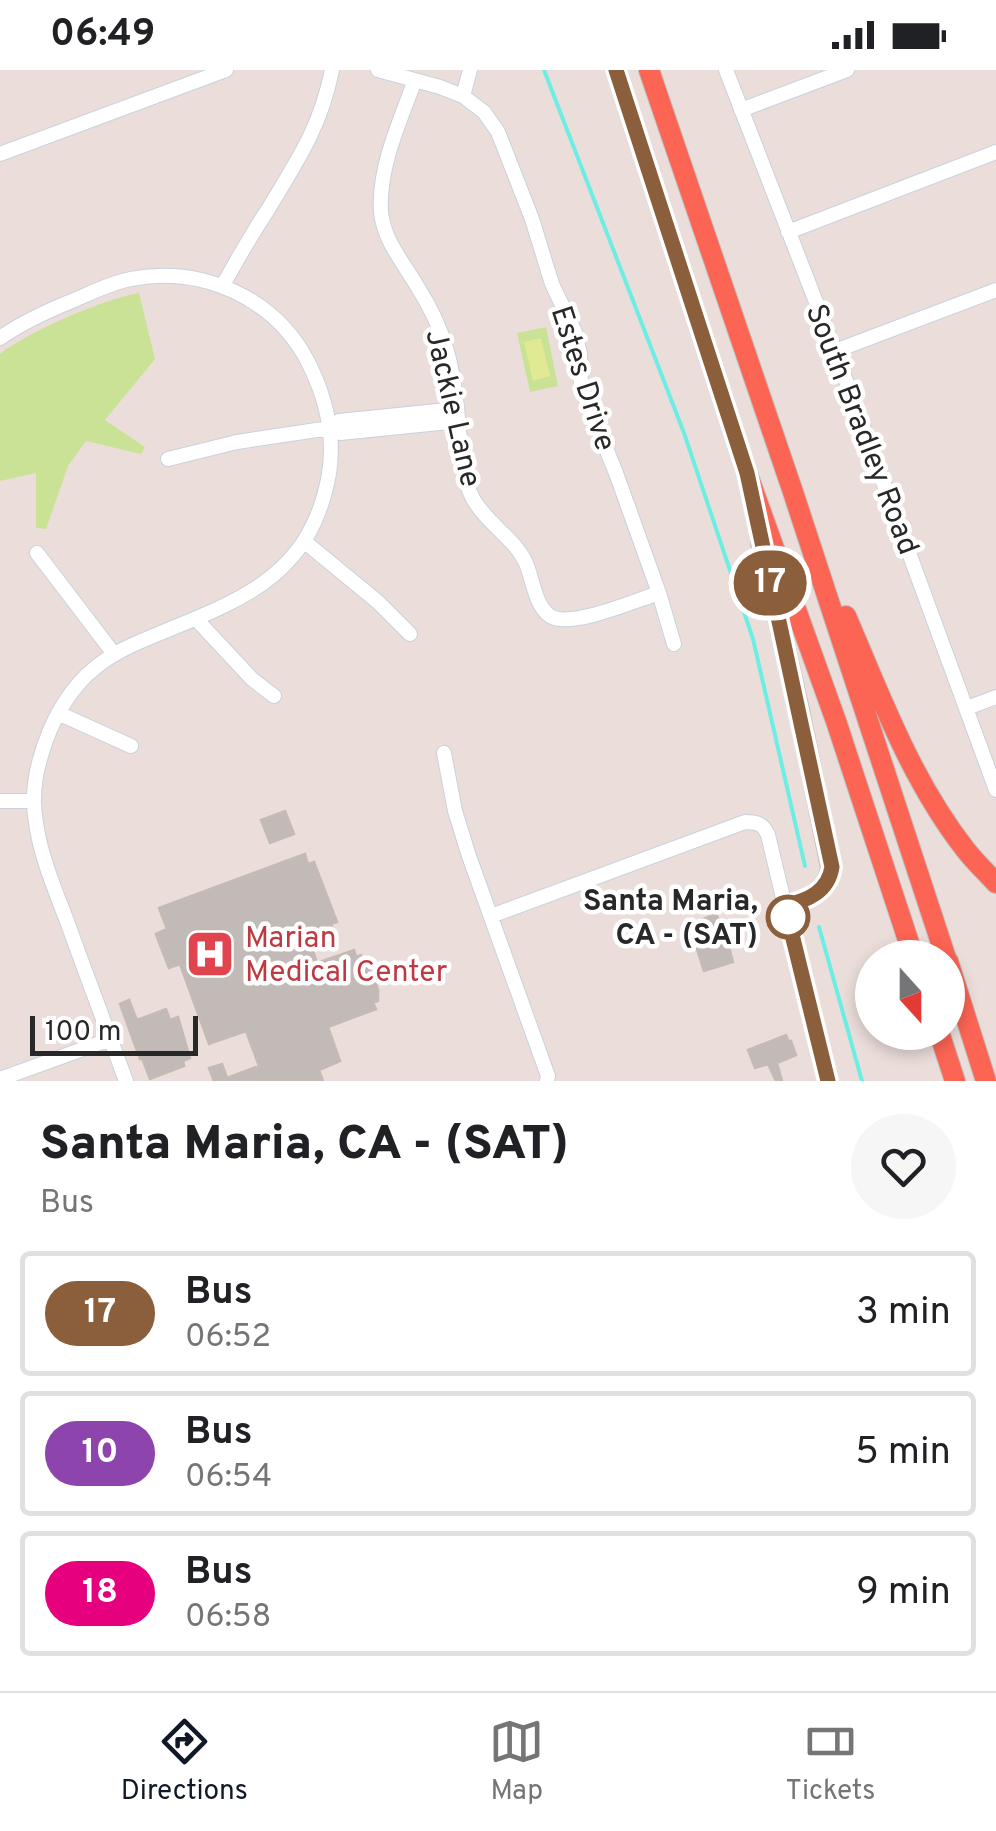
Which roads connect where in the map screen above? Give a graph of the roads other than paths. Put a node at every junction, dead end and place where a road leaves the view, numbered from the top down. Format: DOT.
graph roads {
  1 [pos="226,70"];
  2 [pos="332,70"];
  3 [pos="378,70"];
  4 [pos="470,70"];
  5 [pos="616,70"];
  6 [pos="650,70"];
  7 [pos="726,70"];
  8 [pos="847,70"];
  9 [pos="415,80"];
  10 [pos="462,96"];
  11 [pos="741,110"];
  12 [pos="996,152"];
  13 [pos="0,154"];
  14 [pos="788,232"];
  15 [pos="223,285"];
  16 [pos="996,290"];
  17 [pos="0,338"];
  18 [pos="834,352"];
  19 [pos="458,415"];
  20 [pos="330,428"];
  21 [pos="168,459"];
  22 [pos="747,473"];
  23 [pos="792,489"];
  24 [pos="305,542"];
  25 [pos="37,553"];
  26 [pos="659,592"];
  27 [pos="196,618"];
  28 [pos="410,634"];
  29 [pos="674,644"];
  30 [pos="114,654"];
  31 [pos="274,696"];
  32 [pos="996,697"];
  33 [pos="966,708"];
  34 [pos="58,713"];
  35 [pos="130,746"];
  36 [pos="444,753"];
  37 [pos="996,790"];
  38 [pos="34,801"];
  39 [pos="0,802"];
  40 [pos="996,883"];
  41 [pos="785,906"];
  42 [pos="491,916"];
  43 [pos="908,940"];
  44 [pos="941,940"];
  45 [pos="965,1014"];
  46 [pos="111,1040"];
  47 [pos="945,1050"];
  48 [pos="984,1073"];
  49 [pos="954,1078"];
  50 [pos="0,1080"];
  51 [pos="126,1081"];
  52 [pos="547,1081"];
  53 [pos="828,1081"];
  1 -- 13 [label="street"];
  2 -- 15 [label="street"];
  3 -- 9 [label="street, Estes Drive"];
  4 -- 10 [label="street"];
  5 -- 22 [label="highway"];
  6 -- 23 [label="highway"];
  7 -- 11 [label="street, South Bradley Road"];
  8 -- 11 [label="street"];
  9 -- 10 [label="street, Estes Drive"];
  9 -- 19 [label="street, Jackie Lane"];
  10 -- 26 [label="street, Estes Drive"];
  11 -- 14 [label="street, South Bradley Road"];
  12 -- 14 [label="street"];
  14 -- 18 [label="street, South Bradley Road"];
  15 -- 17 [label="street"];
  15 -- 20 [label="street"];
  16 -- 18 [label="street"];
  18 -- 33 [label="street, South Bradley Road"];
  19 -- 20 [label="street"];
  19 -- 26 [label="street, Jackie Lane"];
  20 -- 21 [label="street"];
  20 -- 24 [label="street"];
  22 -- 41 [label="highway"];
  22 -- 43 [label="highway"];
  23 -- 40 [label="highway"];
  23 -- 44 [label="highway"];
  24 -- 27 [label="street"];
  24 -- 28 [label="street"];
  25 -- 30 [label="street"];
  26 -- 29 [label="street, Estes Drive"];
  27 -- 30 [label="street"];
  27 -- 31 [label="street"];
  30 -- 34 [label="street"];
  32 -- 33 [label="street"];
  33 -- 37 [label="street, South Bradley Road"];
  34 -- 35 [label="street"];
  34 -- 38 [label="street"];
  36 -- 42 [label="street"];
  38 -- 39 [label="street"];
  38 -- 46 [label="street"];
  41 -- 42 [label="street"];
  41 -- 53 [label="main road"];
  42 -- 52 [label="street"];
  45 -- 48 [label="highway"];
  46 -- 50 [label="street"];
  46 -- 51 [label="street"];
  47 -- 49 [label="highway"];
}
